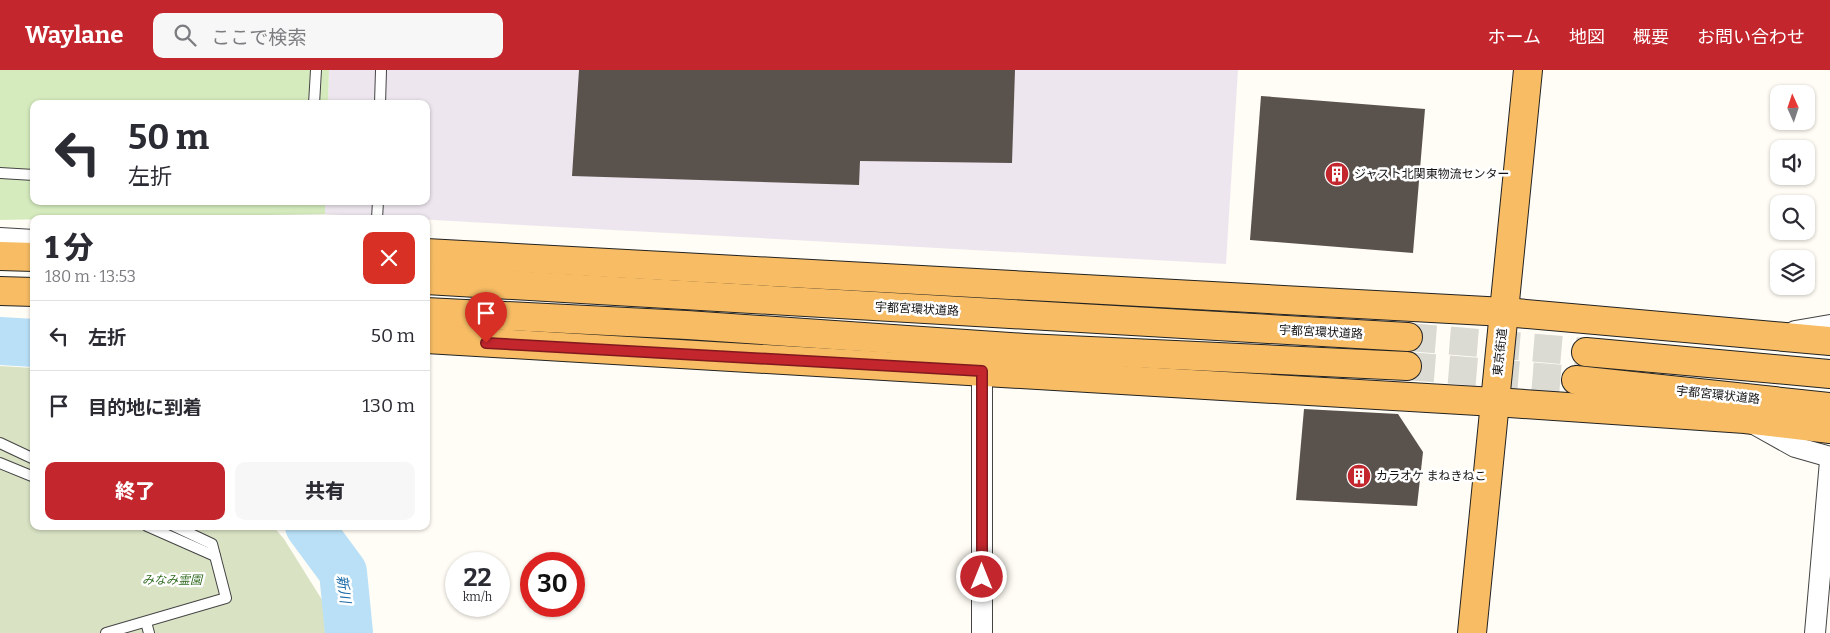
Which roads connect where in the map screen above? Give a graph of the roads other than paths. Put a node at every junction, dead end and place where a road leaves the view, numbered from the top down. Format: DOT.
graph roads {
  1 [pos="316,70"];
  2 [pos="381,70"];
  3 [pos="1528,70"];
  4 [pos="314,100"];
  5 [pos="380,100"];
  6 [pos="0,173"];
  7 [pos="30,175"];
  8 [pos="0,238"];
  9 [pos="30,240"];
  10 [pos="430,253"];
  11 [pos="0,256"];
  12 [pos="30,257"];
  13 [pos="430,280"];
  14 [pos="0,290"];
  15 [pos="30,292"];
  16 [pos="430,312"];
  17 [pos="1505,312"];
  18 [pos="1830,325"];
  19 [pos="1778,335"];
  20 [pos="1408,337"];
  21 [pos="430,339"];
  22 [pos="1830,340"];
  23 [pos="1586,352"];
  24 [pos="1407,366"];
  25 [pos="982,371"];
  26 [pos="1830,374"];
  27 [pos="1576,380"];
  28 [pos="1495,402"];
  29 [pos="1830,407"];
  30 [pos="1745,419"];
  31 [pos="1830,429"];
  32 [pos="0,443"];
  33 [pos="1830,456"];
  34 [pos="30,457"];
  35 [pos="1830,461"];
  36 [pos="0,463"];
  37 [pos="30,475"];
  38 [pos="156,530"];
  39 [pos="182,530"];
  40 [pos="215,556"];
  41 [pos="1824,611"];
  42 [pos="146,622"];
  43 [pos="106,633"];
  44 [pos="149,633"];
  45 [pos="982,633"];
  46 [pos="1472,633"];
  47 [pos="1815,633"];
  1 -- 4 [label="lane"];
  2 -- 5 [label="lane"];
  3 -- 17 [label="highway, 東京街道"];
  6 -- 7 [label="lane"];
  8 -- 9 [label="street"];
  10 -- 17 [label="highway"];
  11 -- 12 [label="highway"];
  13 -- 20 [label="highway, 宇都宮環状道路"];
  14 -- 15 [label="highway"];
  16 -- 24 [label="highway"];
  17 -- 19 [label="highway"];
  17 -- 28 [label="highway, 東京街道"];
  18 -- 19 [label="street"];
  19 -- 22 [label="highway"];
  21 -- 25 [label="highway"];
  23 -- 26 [label="highway"];
  25 -- 28 [label="highway"];
  25 -- 45 [label="street"];
  27 -- 29 [label="highway, 宇都宮環状道路"];
  28 -- 30 [label="highway"];
  28 -- 46 [label="highway, 東京街道"];
  30 -- 31 [label="highway"];
  30 -- 33 [label="street"];
  32 -- 34 [label="lane"];
  35 -- 41 [label="street"];
  36 -- 37 [label="lane"];
  38 -- 40 [label="lane"];
  39 -- 40 [label="lane"];
  40 -- 42 [label="lane"];
  41 -- 47 [label="street"];
  42 -- 43 [label="lane"];
  42 -- 44 [label="lane"];
}
